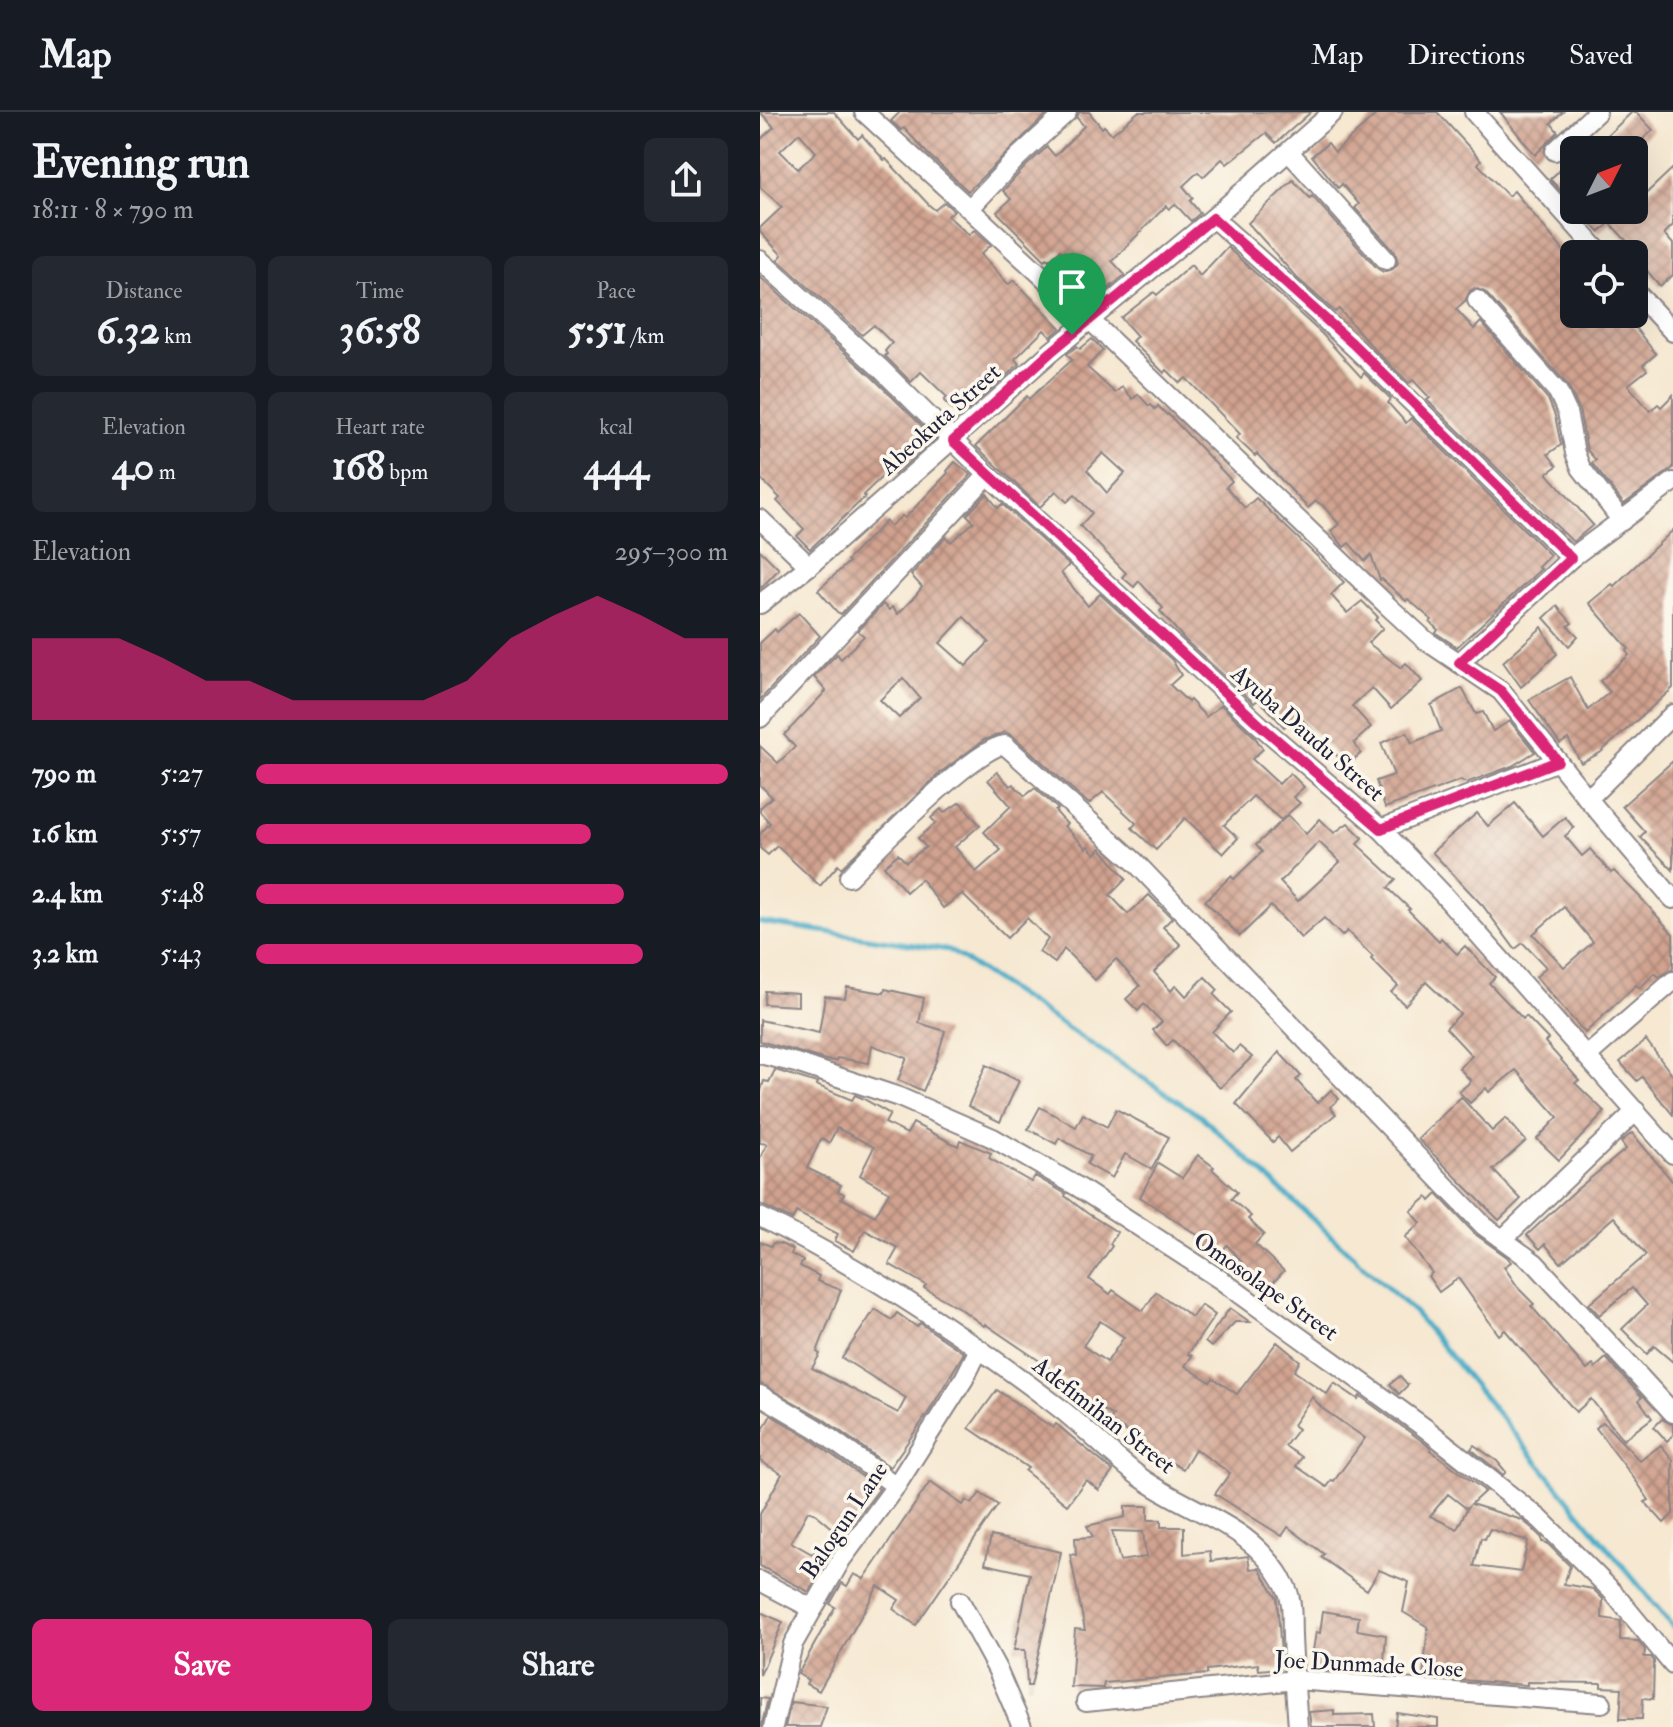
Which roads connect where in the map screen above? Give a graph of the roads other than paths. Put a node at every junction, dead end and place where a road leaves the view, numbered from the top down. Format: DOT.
graph roads {
  1 [pos="864,112"];
  2 [pos="1067,112"];
  3 [pos="1333,112"];
  4 [pos="1474,112"];
  5 [pos="1597,112"];
  6 [pos="1555,151"];
  7 [pos="1289,152"];
  8 [pos="970,208"];
  9 [pos="1213,218"];
  10 [pos="1588,240"];
  11 [pos="760,260"];
  12 [pos="1386,260"];
  13 [pos="1477,300"];
  14 [pos="1648,300"];
  15 [pos="1666,312"];
  16 [pos="1090,320"];
  17 [pos="1673,332"];
  18 [pos="953,441"];
  19 [pos="988,475"];
  20 [pos="1673,482"];
  21 [pos="760,519"];
  22 [pos="1622,521"];
  23 [pos="1571,558"];
  24 [pos="809,566"];
  25 [pos="760,604"];
  26 [pos="1459,663"];
  27 [pos="1673,714"];
  28 [pos="760,718"];
  29 [pos="1558,761"];
  30 [pos="1588,799"];
  31 [pos="1381,829"];
  32 [pos="849,877"];
  33 [pos="1673,899"];
  34 [pos="1673,981"];
  35 [pos="760,1054"];
  36 [pos="1587,1056"];
  37 [pos="1636,1111"];
  38 [pos="1673,1154"];
  39 [pos="760,1217"];
  40 [pos="1504,1238"];
  41 [pos="979,1349"];
  42 [pos="760,1395"];
  43 [pos="1673,1413"];
  44 [pos="896,1486"];
  45 [pos="760,1581"];
  46 [pos="960,1601"];
  47 [pos="813,1609"];
  48 [pos="1673,1665"];
  49 [pos="1295,1680"];
  50 [pos="1086,1702"];
  51 [pos="1602,1703"];
  52 [pos="773,1727"];
  53 [pos="1022,1727"];
  54 [pos="1298,1727"];
  1 -- 8 [label="street"];
  2 -- 8 [label="street"];
  3 -- 7 [label="street, Abeokuta Street"];
  4 -- 10 [label="street"];
  5 -- 6 [label="street"];
  7 -- 9 [label="street, Abeokuta Street"];
  7 -- 12 [label="street"];
  8 -- 16 [label="street"];
  9 -- 16 [label="street, Abeokuta Street"];
  9 -- 23 [label="street"];
  11 -- 18 [label="street, Ayuba Daudu Street"];
  13 -- 22 [label="street"];
  14 -- 15 [label="street"];
  15 -- 17 [label="street"];
  16 -- 18 [label="street, Abeokuta Street"];
  16 -- 26 [label="street"];
  18 -- 19 [label="street, Ayuba Daudu Street"];
  18 -- 24 [label="street, Abeokuta Street"];
  19 -- 28 [label="street"];
  19 -- 31 [label="street, Ayuba Daudu Street"];
  20 -- 22 [label="street"];
  21 -- 24 [label="street"];
  22 -- 23 [label="street"];
  23 -- 26 [label="street"];
  24 -- 25 [label="street, Abeokuta Street"];
  26 -- 29 [label="street"];
  27 -- 30 [label="street"];
  29 -- 30 [label="street"];
  29 -- 31 [label="street"];
  30 -- 33 [label="street"];
  31 -- 36 [label="street, Ayuba Daudu Street"];
  32 -- 40 [label="street"];
  34 -- 36 [label="street"];
  35 -- 48 [label="street, Omosolape Street"];
  36 -- 37 [label="street, Ayuba Daudu Street"];
  37 -- 38 [label="street, Ayuba Daudu Street"];
  37 -- 40 [label="street"];
  39 -- 41 [label="street, Adefimihan Street"];
  40 -- 43 [label="street"];
  41 -- 44 [label="street, Balogun Lane"];
  41 -- 49 [label="street, Adefimihan Street"];
  42 -- 44 [label="street"];
  44 -- 47 [label="street, Balogun Lane"];
  45 -- 47 [label="street"];
  46 -- 53 [label="street"];
  47 -- 52 [label="street, Balogun Lane"];
  49 -- 50 [label="street, Joe Dunmade Close"];
  49 -- 51 [label="street, Joe Dunmade Close"];
  49 -- 54 [label="street, Adefimihan Street"];
}
